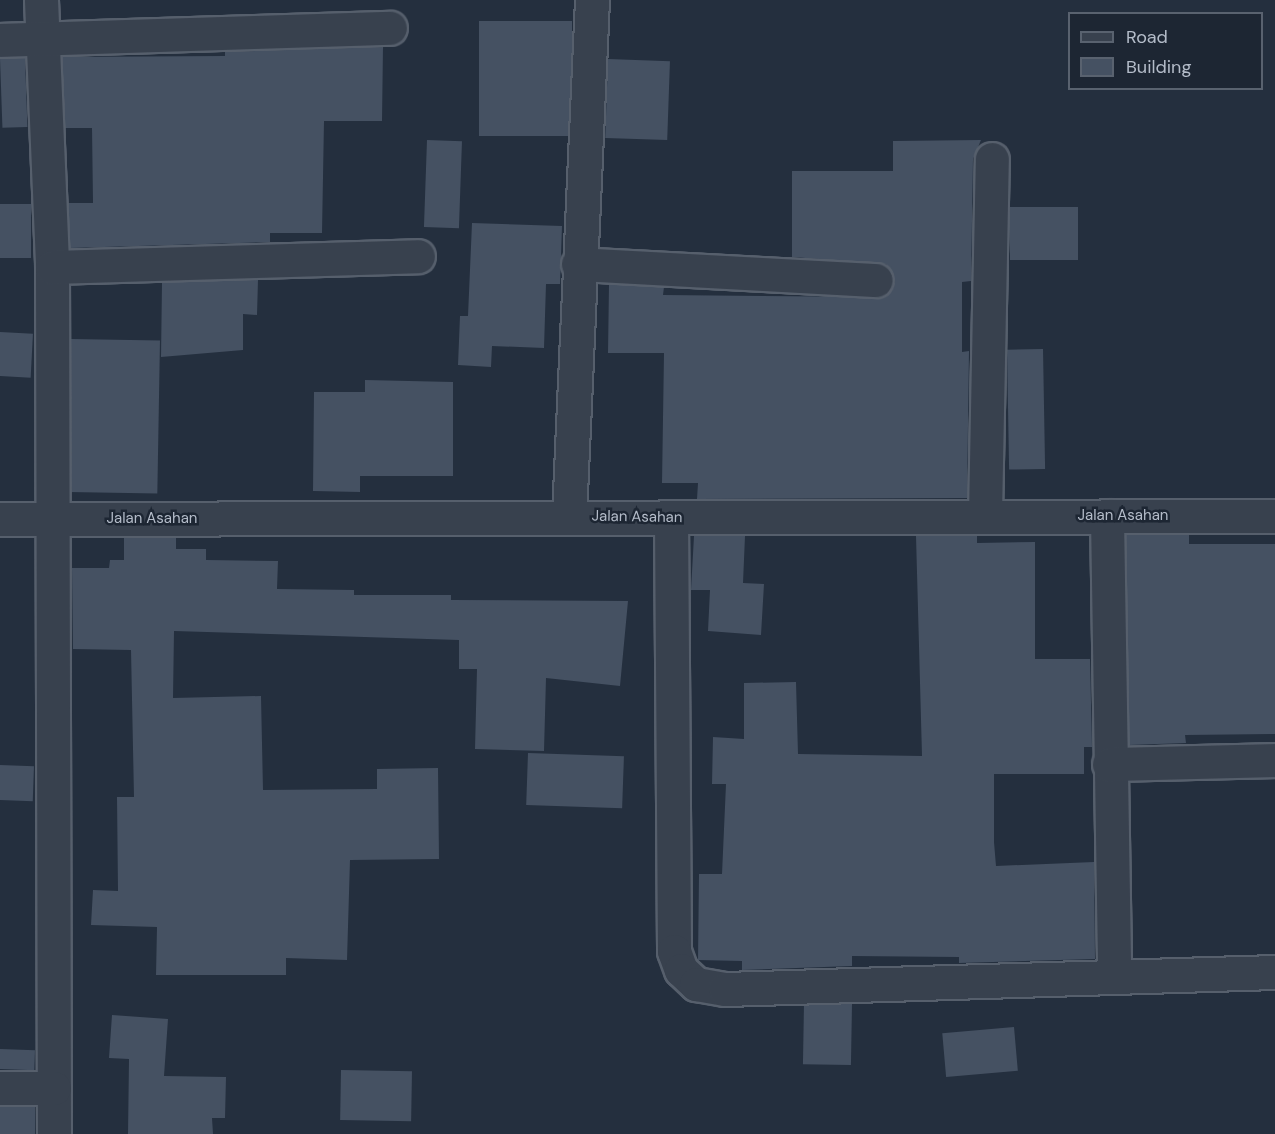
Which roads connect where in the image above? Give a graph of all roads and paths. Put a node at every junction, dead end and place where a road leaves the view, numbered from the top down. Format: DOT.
graph roads {
  1 [pos="41,0"];
  2 [pos="592,0"];
  3 [pos="390,28"];
  4 [pos="43,39"];
  5 [pos="0,40"];
  6 [pos="992,159"];
  7 [pos="418,256"];
  8 [pos="578,264"];
  9 [pos="51,267"];
  10 [pos="876,280"];
  11 [pos="985,515"];
  12 [pos="569,516"];
  13 [pos="1107,516"];
  14 [pos="1275,516"];
  15 [pos="671,518"];
  16 [pos="0,519"];
  17 [pos="50,520"];
  18 [pos="1275,759"];
  19 [pos="1109,764"];
  20 [pos="1275,972"];
  21 [pos="1114,976"];
  22 [pos="0,1088"];
  23 [pos="54,1088"];
  24 [pos="54,1134"];
  1 -- 4 [label="street"];
  2 -- 8 [label="street"];
  3 -- 4 [label="street"];
  4 -- 5 [label="street"];
  4 -- 9 [label="street"];
  6 -- 11 [label="street"];
  7 -- 9 [label="street"];
  8 -- 10 [label="street"];
  8 -- 12 [label="street"];
  9 -- 17 [label="street"];
  11 -- 13 [label="street, Jalan Asahan"];
  11 -- 15 [label="street, Jalan Asahan"];
  12 -- 15 [label="street, Jalan Asahan"];
  12 -- 17 [label="street, Jalan Asahan"];
  13 -- 14 [label="street, Jalan Asahan"];
  13 -- 19 [label="street"];
  15 -- 21 [label="street"];
  16 -- 17 [label="street, Jalan Asahan"];
  17 -- 23 [label="street"];
  18 -- 19 [label="street"];
  19 -- 21 [label="street"];
  20 -- 21 [label="street"];
  22 -- 23 [label="street"];
  23 -- 24 [label="street"];
}
